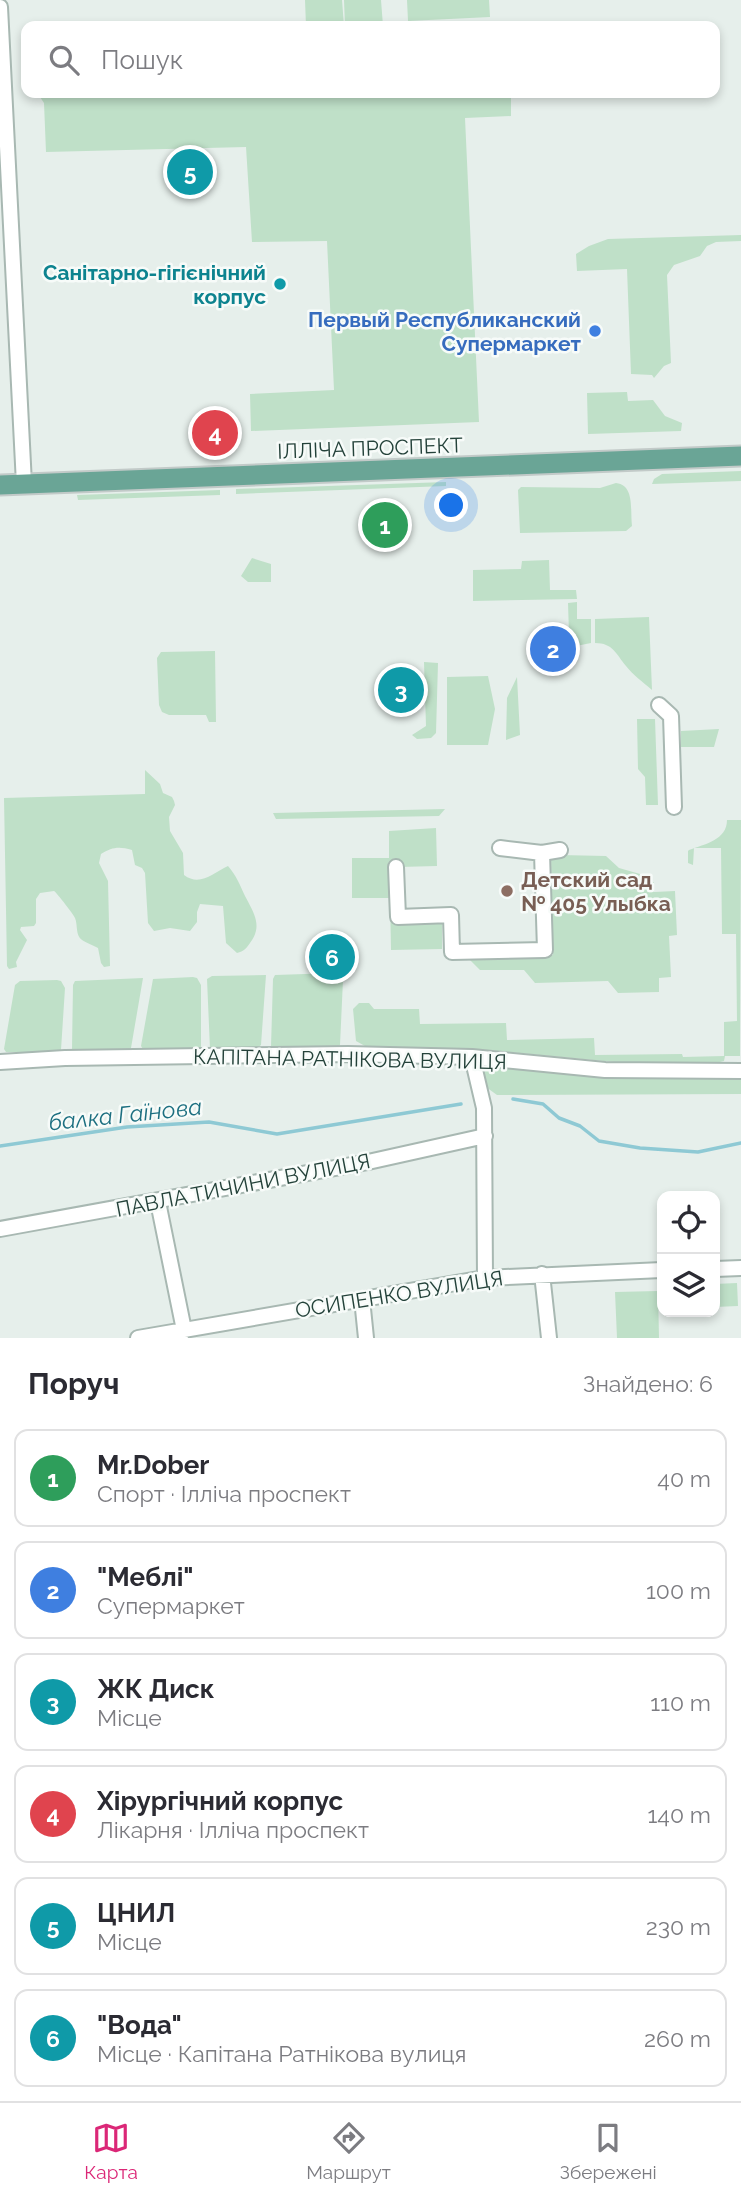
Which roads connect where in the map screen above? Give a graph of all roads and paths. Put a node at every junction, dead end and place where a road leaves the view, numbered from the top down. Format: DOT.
graph roads {
  1 [pos="0,7"];
  2 [pos="741,456"];
  3 [pos="24,484"];
  4 [pos="0,485"];
  5 [pos="659,705"];
  6 [pos="674,807"];
  7 [pos="500,848"];
  8 [pos="560,850"];
  9 [pos="542,853"];
  10 [pos="396,867"];
  11 [pos="472,1057"];
  12 [pos="0,1062"];
  13 [pos="741,1071"];
  14 [pos="485,1136"];
  15 [pos="158,1202"];
  16 [pos="0,1229"];
  17 [pos="741,1268"];
  18 [pos="720,1269"];
  19 [pos="657,1270"];
  20 [pos="542,1274"];
  21 [pos="485,1278"];
  22 [pos="362,1299"];
  23 [pos="182,1334"];
  24 [pos="138,1338"];
  25 [pos="366,1338"];
  26 [pos="549,1338"];
  1 -- 3 [label="street"];
  2 -- 3 [label="main road, ІЛЛІЧА ПРОСПЕКТ"];
  3 -- 4 [label="main road, ІЛЛІЧА ПРОСПЕКТ"];
  5 -- 6 [label="street"];
  7 -- 9 [label="street"];
  8 -- 9 [label="street"];
  9 -- 10 [label="street"];
  11 -- 12 [label="street, КАПІТАНА РАТНІКОВА ВУЛИЦЯ"];
  11 -- 13 [label="street, КАПІТАНА РАТНІКОВА ВУЛИЦЯ"];
  11 -- 14 [label="street"];
  14 -- 15 [label="street, ПАВЛА ТИЧИНИ ВУЛИЦЯ"];
  14 -- 21 [label="street"];
  15 -- 16 [label="street, ПАВЛА ТИЧИНИ ВУЛИЦЯ"];
  15 -- 23 [label="street"];
  17 -- 18 [label="street"];
  19 -- 20 [label="street, ОСИПЕНКО ВУЛИЦЯ"];
  20 -- 21 [label="street, ОСИПЕНКО ВУЛИЦЯ"];
  20 -- 26 [label="street"];
  21 -- 22 [label="street, ОСИПЕНКО ВУЛИЦЯ"];
  22 -- 23 [label="street, ОСИПЕНКО ВУЛИЦЯ"];
  22 -- 25 [label="street"];
  23 -- 24 [label="street, ОСИПЕНКО ВУЛИЦЯ"];
}
